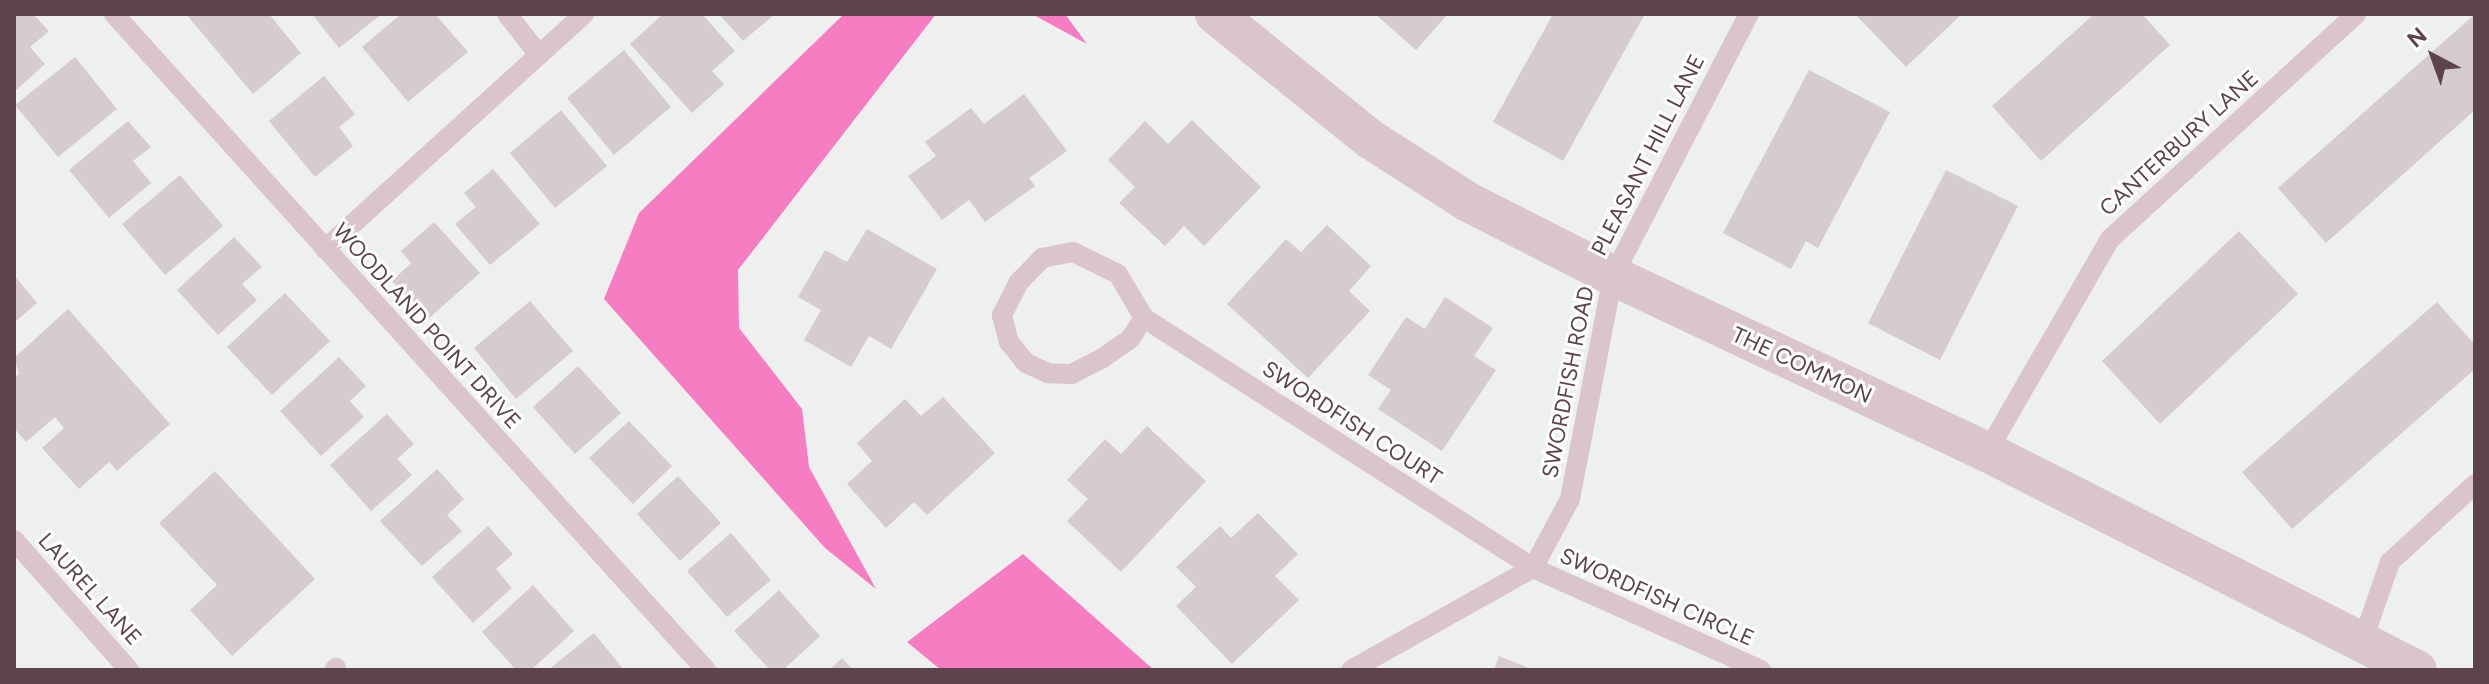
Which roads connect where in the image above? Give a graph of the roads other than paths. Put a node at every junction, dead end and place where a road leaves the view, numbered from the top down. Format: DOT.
graph roads {
  1 [pos="114,14"];
  2 [pos="507,14"];
  3 [pos="584,14"];
  4 [pos="1215,14"];
  5 [pos="1749,14"];
  6 [pos="2356,14"];
  7 [pos="539,55"];
  8 [pos="325,249"];
  9 [pos="1613,276"];
  10 [pos="1144,318"];
  11 [pos="1987,452"];
  12 [pos="2475,484"];
  13 [pos="14,540"];
  14 [pos="1533,568"];
  15 [pos="2363,640"];
  16 [pos="129,670"];
  17 [pos="706,670"];
  18 [pos="1351,670"];
  19 [pos="1761,670"];
  20 [pos="2417,670"];
  1 -- 8 [label="lane, WOODLAND POINT DRIVE"];
  2 -- 7 [label="lane"];
  3 -- 7 [label="lane"];
  4 -- 9 [label="street, THE COMMON"];
  5 -- 9 [label="lane, PLEASANT HILL LANE"];
  6 -- 11 [label="lane, CANTERBURY LANE"];
  7 -- 8 [label="lane"];
  8 -- 17 [label="lane, WOODLAND POINT DRIVE"];
  9 -- 11 [label="street, THE COMMON"];
  9 -- 14 [label="lane, SWORDFISH ROAD"];
  10 -- 10 [label="lane"];
  10 -- 14 [label="lane, SWORDFISH COURT"];
  11 -- 15 [label="street, THE COMMON"];
  12 -- 15 [label="lane"];
  13 -- 16 [label="lane, LAUREL LANE"];
  14 -- 18 [label="lane"];
  14 -- 19 [label="lane, SWORDFISH CIRCLE"];
  15 -- 20 [label="street, THE COMMON"];
}
